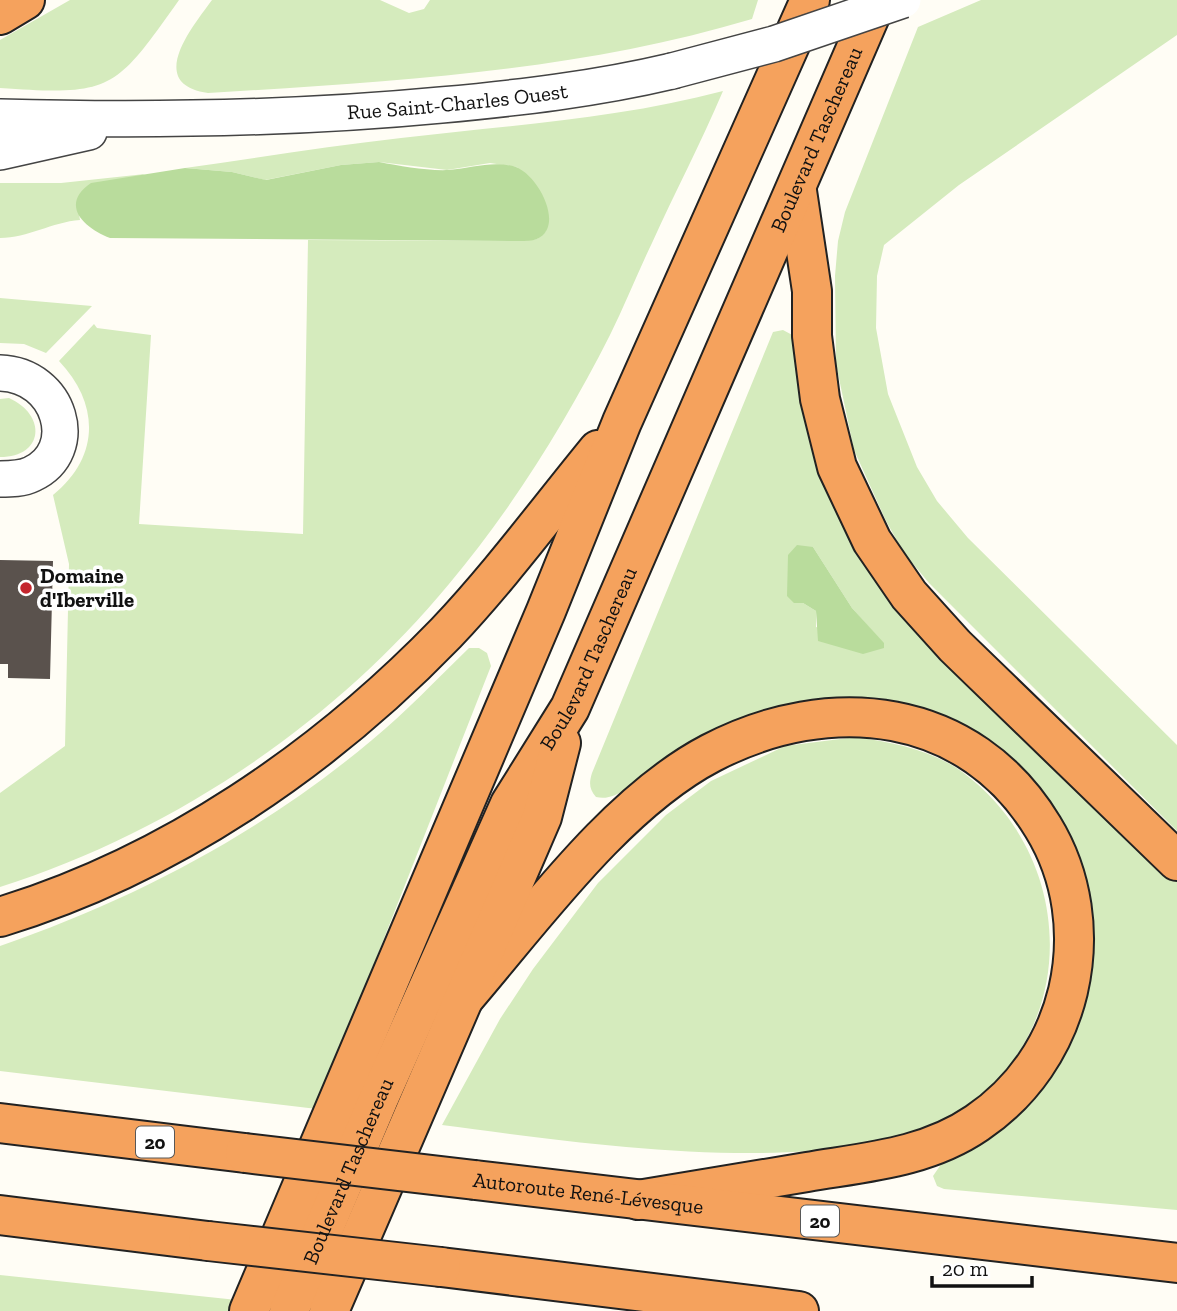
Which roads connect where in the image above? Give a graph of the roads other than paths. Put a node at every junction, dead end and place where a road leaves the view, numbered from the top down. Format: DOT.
graph roads {
  1 [pos="25,0"];
  2 [pos="877,0"];
  3 [pos="903,0"];
  4 [pos="807,4"];
  5 [pos="0,15"];
  6 [pos="0,117"];
  7 [pos="144,120"];
  8 [pos="0,152"];
  9 [pos="797,191"];
  10 [pos="0,373"];
  11 [pos="622,422"];
  12 [pos="0,479"];
  13 [pos="570,708"];
  14 [pos="1177,861"];
  15 [pos="0,917"];
  16 [pos="460,1003"];
  17 [pos="0,1123"];
  18 [pos="639,1200"];
  19 [pos="0,1215"];
  20 [pos="1177,1263"];
  21 [pos="248,1311"];
  22 [pos="289,1311"];
  23 [pos="330,1311"];
  24 [pos="799,1311"];
  1 -- 5 [label="highway"];
  2 -- 9 [label="highway, Boulevard Taschereau"];
  3 -- 7 [label="street, Rue Saint-Charles Ouest, bridge"];
  4 -- 11 [label="highway, Boulevard Taschereau"];
  6 -- 7 [label="street, Rue Saint-Charles Ouest"];
  7 -- 8 [label="street"];
  9 -- 13 [label="highway, Boulevard Taschereau"];
  9 -- 14 [label="highway"];
  10 -- 12 [label="street"];
  11 -- 15 [label="highway"];
  11 -- 21 [label="highway, Boulevard Taschereau"];
  13 -- 16 [label="highway"];
  13 -- 22 [label="highway, Boulevard Taschereau"];
  16 -- 18 [label="highway"];
  16 -- 23 [label="highway"];
  17 -- 18 [label="highway, Autoroute René-Lévesque / 20, bridge"];
  18 -- 20 [label="highway, Autoroute René-Lévesque / 20"];
  19 -- 24 [label="highway, bridge"];
}
